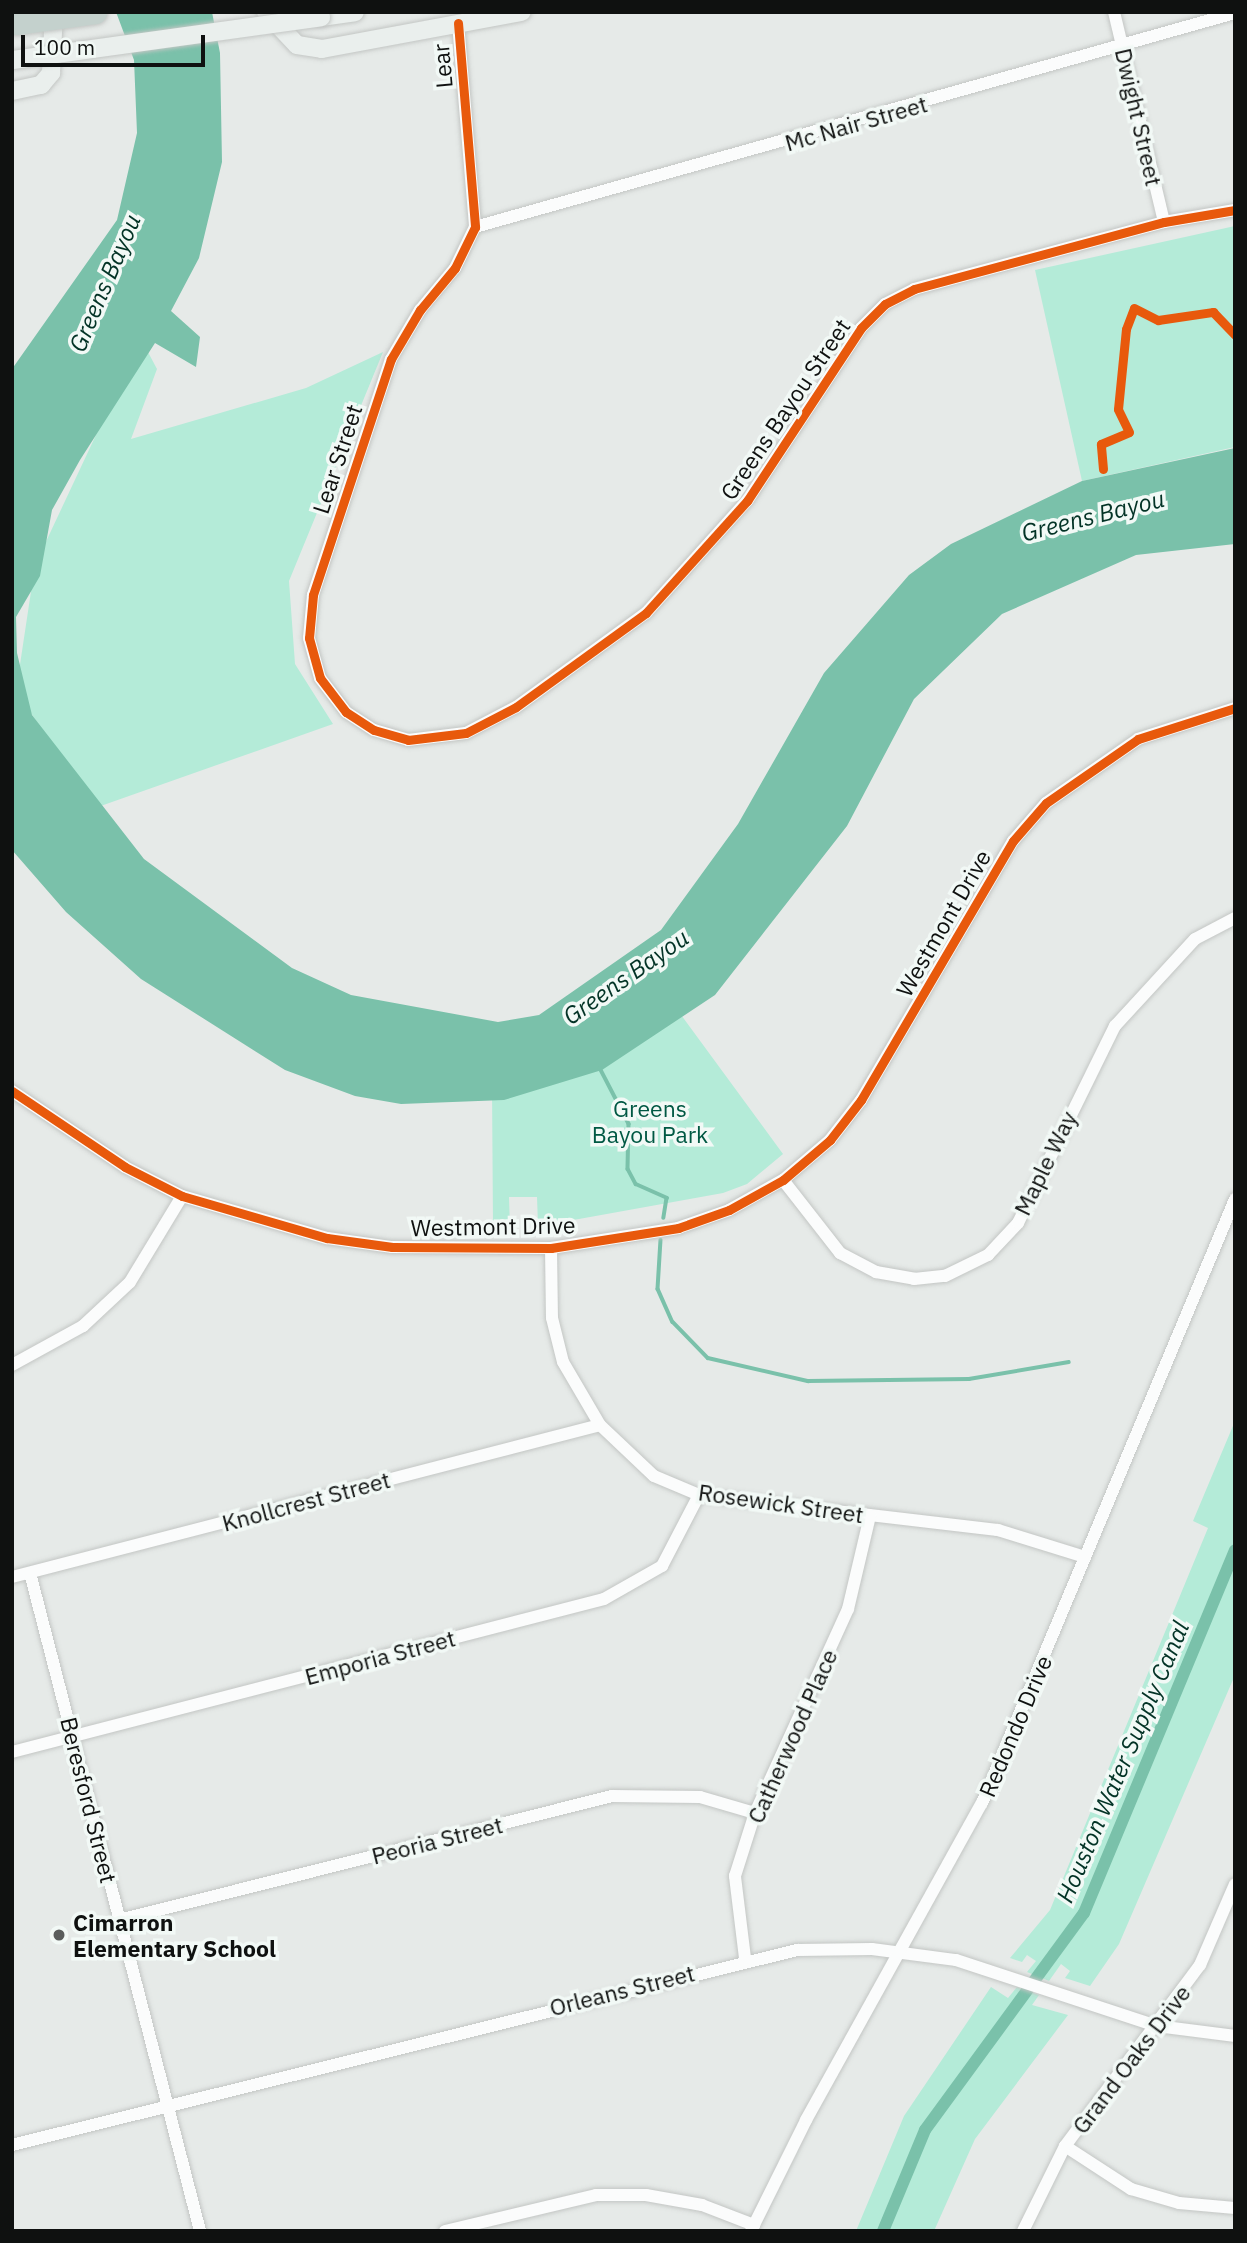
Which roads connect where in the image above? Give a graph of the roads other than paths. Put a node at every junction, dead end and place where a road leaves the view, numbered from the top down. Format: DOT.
graph roads {
  1 [pos="54,12"];
  2 [pos="95,12"];
  3 [pos="266,12"];
  4 [pos="355,12"];
  5 [pos="522,12"];
  6 [pos="1114,12"];
  7 [pos="1235,13"];
  8 [pos="16,23"];
  9 [pos="458,23"];
  10 [pos="1122,44"];
  11 [pos="13,60"];
  12 [pos="12,91"];
  13 [pos="1235,210"];
  14 [pos="1164,222"];
  15 [pos="475,227"];
  16 [pos="1235,708"];
  17 [pos="466,733"];
  18 [pos="1235,918"];
  19 [pos="12,1091"];
  20 [pos="783,1180"];
  21 [pos="181,1196"];
  22 [pos="1235,1199"];
  23 [pos="551,1248"];
  24 [pos="12,1365"];
  25 [pos="600,1425"];
  26 [pos="699,1495"];
  27 [pos="870,1516"];
  28 [pos="1085,1557"];
  29 [pos="30,1573"];
  30 [pos="12,1577"];
  31 [pos="73,1737"];
  32 [pos="12,1752"];
  33 [pos="755,1813"];
  34 [pos="1235,1884"];
  35 [pos="119,1920"];
  36 [pos="902,1952"];
  37 [pos="745,1958"];
  38 [pos="1157,2026"];
  39 [pos="1235,2036"];
  40 [pos="169,2105"];
  41 [pos="12,2145"];
  42 [pos="1065,2146"];
  43 [pos="1235,2208"];
  44 [pos="752,2228"];
  45 [pos="200,2231"];
  46 [pos="445,2231"];
  47 [pos="1023,2231"];
  1 -- 12 [label="main road"];
  2 -- 8 [label="highway, bridge"];
  3 -- 9 [label="main road"];
  4 -- 11 [label="main road, bridge"];
  5 -- 9 [label="main road"];
  6 -- 10 [label="street, Dwight Street"];
  7 -- 10 [label="street, Mc Nair Street"];
  9 -- 15 [label="street, Lear"];
  10 -- 14 [label="street, Dwight Street"];
  10 -- 15 [label="street, Mc Nair Street"];
  13 -- 14 [label="street, Greens Bayou Street"];
  14 -- 17 [label="street, Greens Bayou Street"];
  15 -- 17 [label="street, Lear Street"];
  16 -- 20 [label="street, Westmont Drive"];
  18 -- 20 [label="street, Maple Way"];
  19 -- 21 [label="street, Westmont Drive"];
  20 -- 23 [label="street, Westmont Drive"];
  21 -- 23 [label="street, Westmont Drive"];
  21 -- 24 [label="street"];
  22 -- 28 [label="street, Redondo Drive"];
  23 -- 25 [label="street, Rosewick Street"];
  25 -- 26 [label="street, Rosewick Street"];
  25 -- 29 [label="street, Knollcrest Street"];
  26 -- 27 [label="street, Rosewick Street"];
  26 -- 31 [label="street, Emporia Street"];
  27 -- 28 [label="street, Rosewick Street"];
  27 -- 33 [label="street, Catherwood Place"];
  28 -- 36 [label="street, Redondo Drive"];
  29 -- 30 [label="street, Knollcrest Street"];
  29 -- 31 [label="street, Beresford Street"];
  31 -- 32 [label="street, Emporia Street"];
  31 -- 35 [label="street, Beresford Street"];
  33 -- 35 [label="street, Peoria Street"];
  33 -- 37 [label="street, Catherwood Place"];
  34 -- 38 [label="street, Grand Oaks Drive"];
  35 -- 40 [label="street, Beresford Street"];
  36 -- 37 [label="street, Orleans Street"];
  36 -- 38 [label="street, Orleans Street"];
  36 -- 44 [label="street, Redondo Drive"];
  37 -- 40 [label="street, Orleans Street"];
  38 -- 39 [label="street, Orleans Street"];
  38 -- 42 [label="street, Grand Oaks Drive"];
  40 -- 41 [label="street, Orleans Street"];
  40 -- 45 [label="street, Beresford Street"];
  42 -- 43 [label="street"];
  42 -- 47 [label="street, Grand Oaks Drive"];
  44 -- 46 [label="street"];
}
